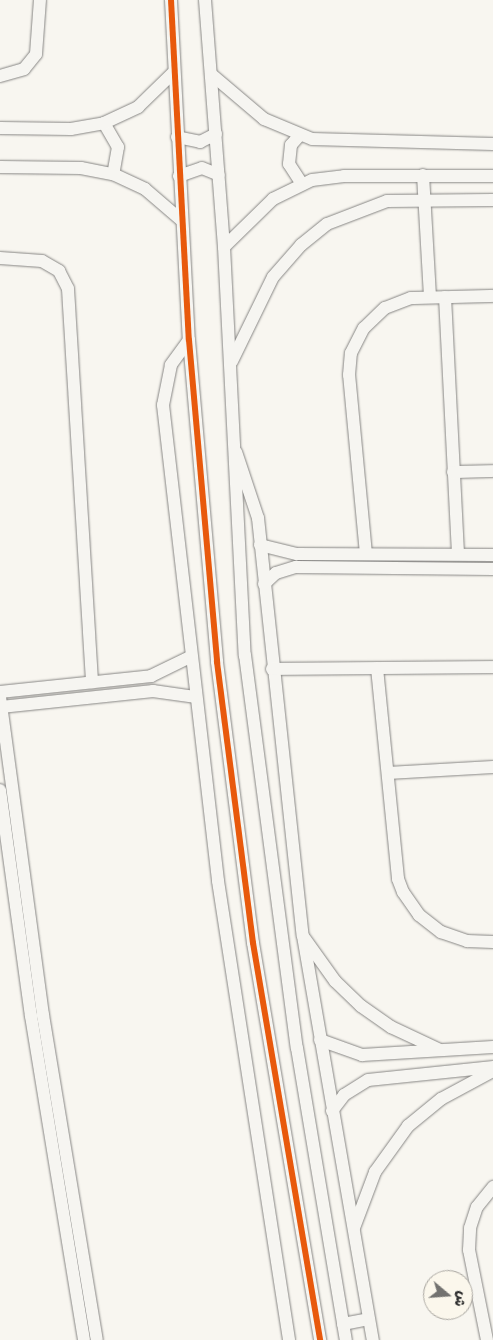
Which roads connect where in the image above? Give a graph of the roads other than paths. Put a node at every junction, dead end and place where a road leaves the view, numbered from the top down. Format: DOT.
graph roads {
  1 [pos="40,0"];
  2 [pos="171,0"];
  3 [pos="205,0"];
  4 [pos="174,72"];
  5 [pos="211,74"];
  6 [pos="0,76"];
  7 [pos="104,123"];
  8 [pos="0,128"];
  9 [pos="216,134"];
  10 [pos="299,136"];
  11 [pos="177,137"];
  12 [pos="493,144"];
  13 [pos="0,167"];
  14 [pos="113,174"];
  15 [pos="219,175"];
  16 [pos="423,175"];
  17 [pos="179,176"];
  18 [pos="493,176"];
  19 [pos="302,184"];
  20 [pos="424,199"];
  21 [pos="493,200"];
  22 [pos="181,220"];
  23 [pos="224,247"];
  24 [pos="0,258"];
  25 [pos="493,296"];
  26 [pos="430,297"];
  27 [pos="445,297"];
  28 [pos="189,340"];
  29 [pos="231,364"];
  30 [pos="234,449"];
  31 [pos="493,471"];
  32 [pos="454,472"];
  33 [pos="260,545"];
  34 [pos="366,554"];
  35 [pos="458,554"];
  36 [pos="493,555"];
  37 [pos="493,569"];
  38 [pos="264,584"];
  39 [pos="190,657"];
  40 [pos="493,667"];
  41 [pos="377,668"];
  42 [pos="272,669"];
  43 [pos="159,674"];
  44 [pos="117,680"];
  45 [pos="92,682"];
  46 [pos="162,691"];
  47 [pos="0,692"];
  48 [pos="119,695"];
  49 [pos="194,697"];
  50 [pos="1,702"];
  51 [pos="493,767"];
  52 [pos="388,773"];
  53 [pos="0,790"];
  54 [pos="303,936"];
  55 [pos="493,942"];
  56 [pos="320,1040"];
  57 [pos="493,1047"];
  58 [pos="440,1050"];
  59 [pos="493,1067"];
  60 [pos="493,1072"];
  61 [pos="332,1110"];
  62 [pos="54,1125"];
  63 [pos="493,1187"];
  64 [pos="353,1231"];
  65 [pos="78,1272"];
  66 [pos="488,1314"];
  67 [pos="369,1319"];
  68 [pos="343,1324"];
  69 [pos="84,1340"];
  70 [pos="97,1340"];
  71 [pos="289,1340"];
  72 [pos="320,1340"];
  73 [pos="346,1340"];
  74 [pos="373,1340"];
  75 [pos="487,1340"];
  1 -- 6 [label="street"];
  2 -- 4 [label="street"];
  3 -- 5 [label="street"];
  4 -- 7 [label="street"];
  4 -- 11 [label="street"];
  5 -- 9 [label="street"];
  5 -- 10 [label="street"];
  7 -- 8 [label="street"];
  7 -- 14 [label="street"];
  9 -- 11 [label="street"];
  9 -- 15 [label="street"];
  10 -- 12 [label="street"];
  10 -- 19 [label="street"];
  11 -- 17 [label="street"];
  13 -- 14 [label="street"];
  14 -- 22 [label="street"];
  15 -- 17 [label="street"];
  15 -- 23 [label="street"];
  16 -- 18 [label="street"];
  16 -- 19 [label="street"];
  16 -- 20 [label="street"];
  17 -- 22 [label="street"];
  19 -- 23 [label="street"];
  20 -- 21 [label="street"];
  20 -- 26 [label="street"];
  20 -- 29 [label="street"];
  22 -- 28 [label="street"];
  23 -- 29 [label="street"];
  24 -- 45 [label="street"];
  25 -- 27 [label="street"];
  26 -- 27 [label="street"];
  26 -- 34 [label="street"];
  27 -- 32 [label="street"];
  28 -- 39 [label="street"];
  28 -- 72 [label="street"];
  29 -- 30 [label="street"];
  30 -- 33 [label="street"];
  30 -- 68 [label="street"];
  31 -- 32 [label="street"];
  32 -- 35 [label="street"];
  33 -- 34 [label="street"];
  33 -- 38 [label="street"];
  34 -- 35 [label="street"];
  35 -- 36 [label="street"];
  37 -- 38 [label="street"];
  38 -- 42 [label="street"];
  39 -- 43 [label="street"];
  39 -- 49 [label="street"];
  40 -- 41 [label="street"];
  41 -- 42 [label="street"];
  41 -- 52 [label="street"];
  42 -- 54 [label="street"];
  43 -- 44 [label="street"];
  43 -- 46 [label="street"];
  44 -- 45 [label="street"];
  44 -- 48 [label="street"];
  45 -- 47 [label="street"];
  46 -- 48 [label="street"];
  46 -- 49 [label="street"];
  48 -- 50 [label="street"];
  49 -- 71 [label="street"];
  50 -- 62 [label="street"];
  51 -- 52 [label="street"];
  52 -- 55 [label="street"];
  53 -- 62 [label="street"];
  54 -- 56 [label="street"];
  54 -- 58 [label="street"];
  56 -- 58 [label="street"];
  56 -- 61 [label="street"];
  57 -- 58 [label="street"];
  59 -- 61 [label="street"];
  60 -- 64 [label="street"];
  61 -- 64 [label="street"];
  62 -- 65 [label="street"];
  63 -- 66 [label="street"];
  64 -- 67 [label="street"];
  65 -- 69 [label="street"];
  65 -- 70 [label="street"];
  66 -- 75 [label="street"];
  67 -- 68 [label="street"];
  67 -- 74 [label="street"];
  68 -- 73 [label="street"];
}
